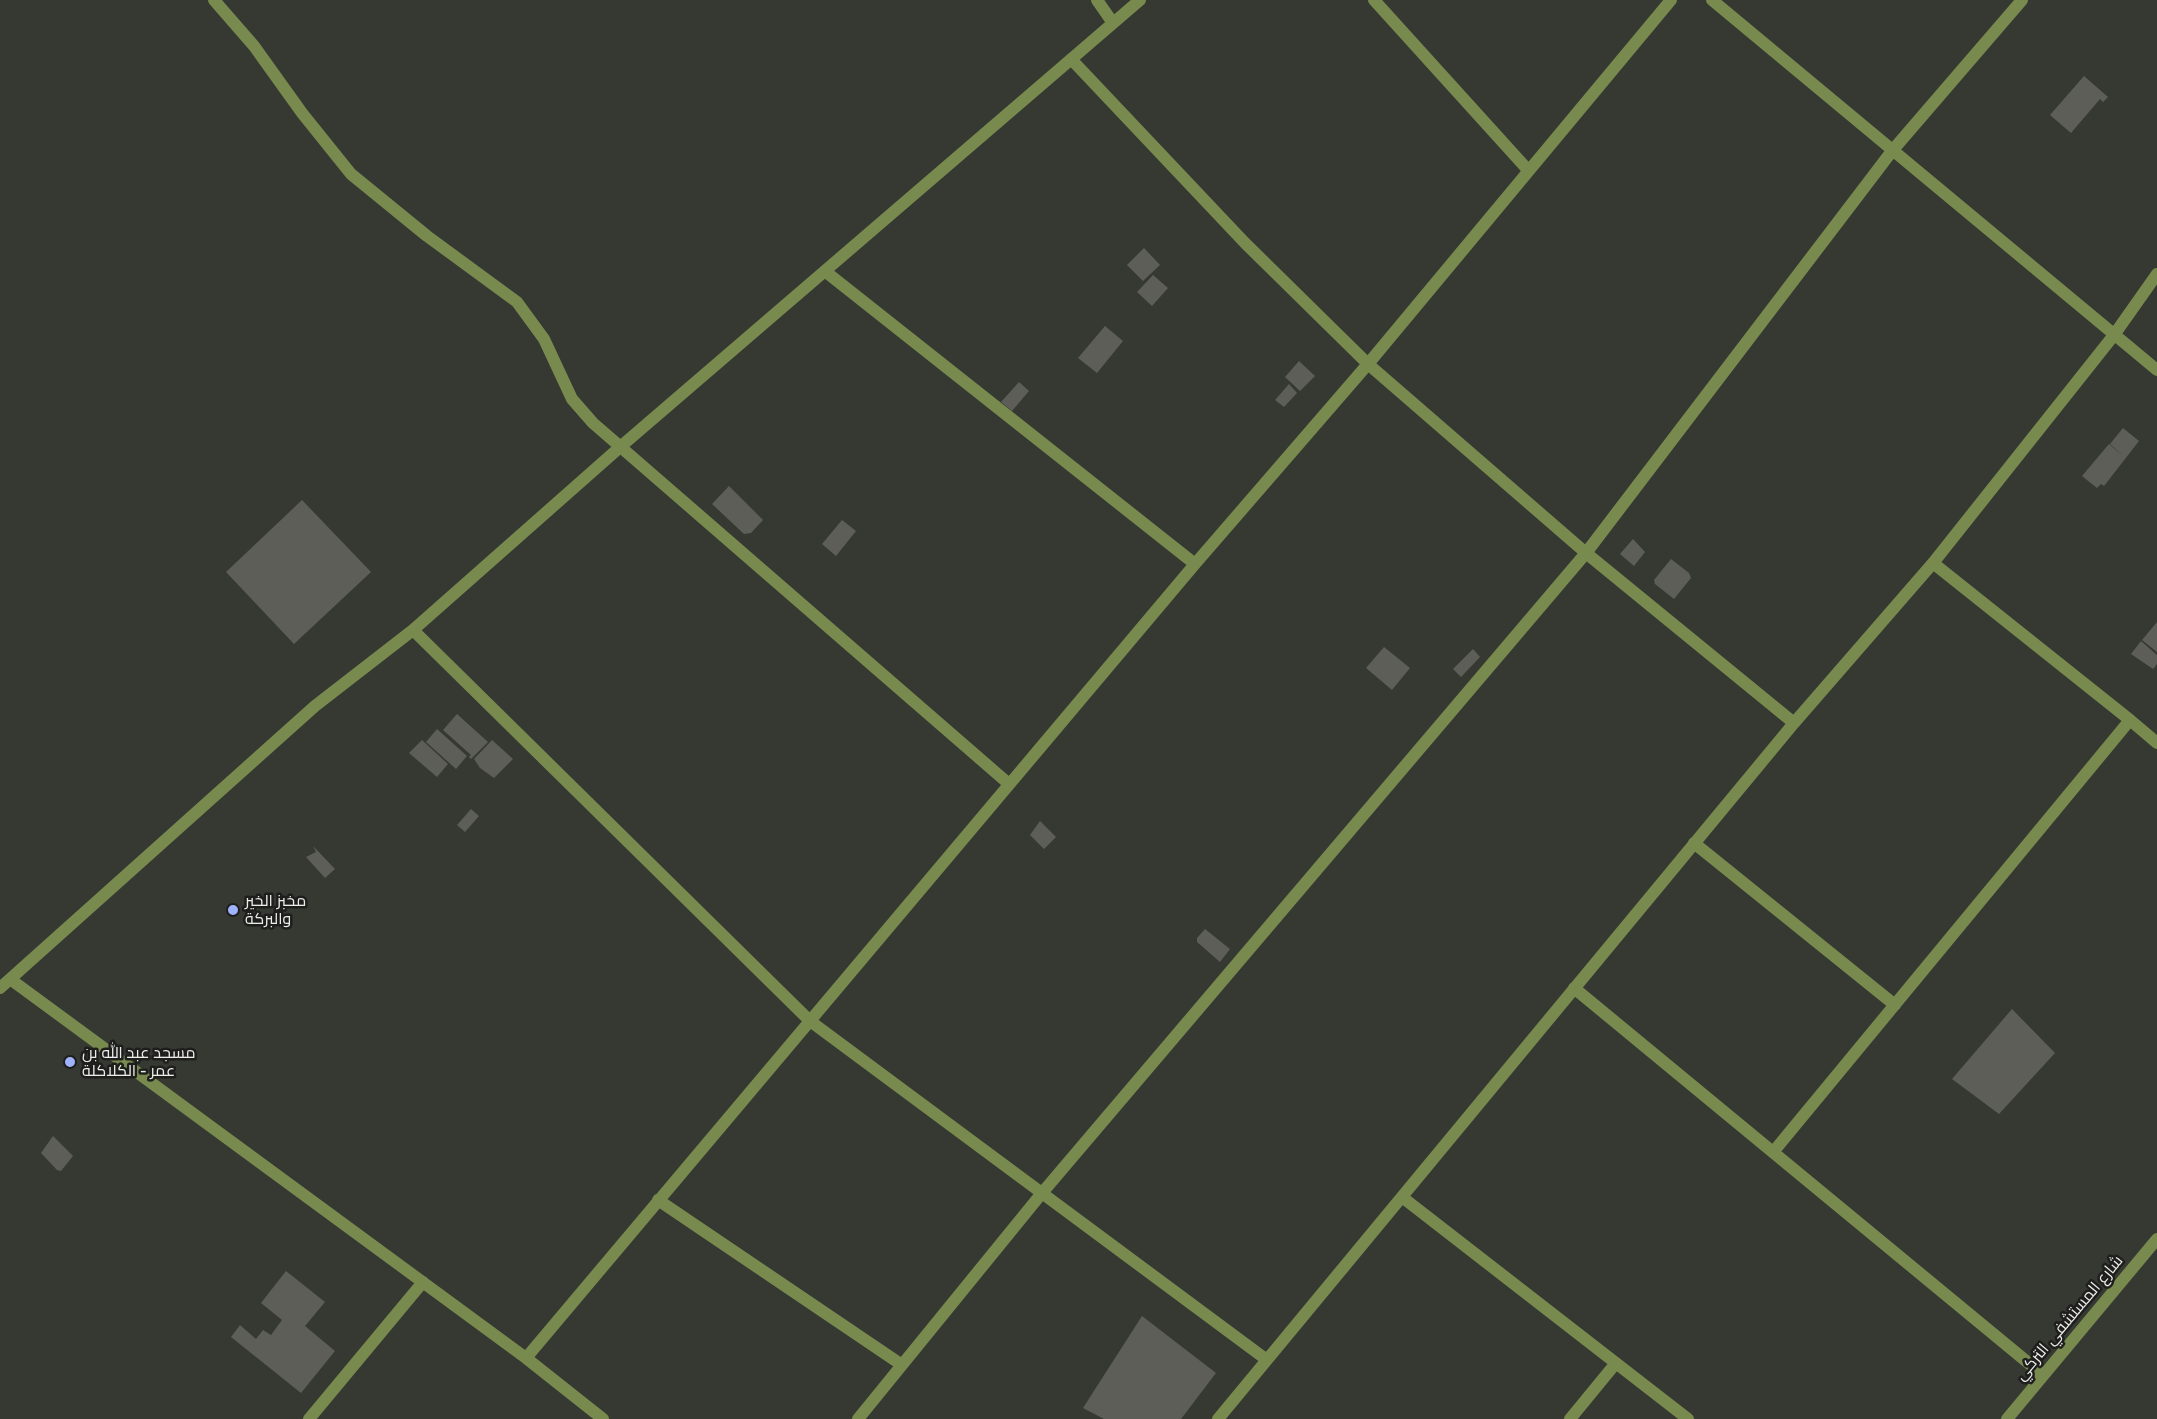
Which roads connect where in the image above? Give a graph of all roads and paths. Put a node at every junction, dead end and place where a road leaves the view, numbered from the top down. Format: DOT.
graph roads {
  1 [pos="214,0"];
  2 [pos="1097,0"];
  3 [pos="1140,0"];
  4 [pos="1374,0"];
  5 [pos="1671,0"];
  6 [pos="1712,0"];
  7 [pos="2022,0"];
  8 [pos="1113,22"];
  9 [pos="1071,59"];
  10 [pos="1892,151"];
  11 [pos="1528,170"];
  12 [pos="826,272"];
  13 [pos="2157,274"];
  14 [pos="2114,335"];
  15 [pos="1368,364"];
  16 [pos="2157,370"];
  17 [pos="619,448"];
  18 [pos="1586,553"];
  19 [pos="1933,563"];
  20 [pos="1195,564"];
  21 [pos="413,630"];
  22 [pos="2130,720"];
  23 [pos="1794,723"];
  24 [pos="2157,743"];
  25 [pos="1009,784"];
  26 [pos="1694,843"];
  27 [pos="5,983"];
  28 [pos="1574,988"];
  29 [pos="1895,1005"];
  30 [pos="810,1021"];
  31 [pos="1774,1151"];
  32 [pos="1042,1193"];
  33 [pos="1402,1197"];
  34 [pos="658,1200"];
  35 [pos="2157,1239"];
  36 [pos="423,1282"];
  37 [pos="526,1358"];
  38 [pos="1267,1360"];
  39 [pos="1616,1363"];
  40 [pos="902,1365"];
  41 [pos="2043,1375"];
  42 [pos="309,1419"];
  43 [pos="603,1419"];
  44 [pos="858,1419"];
  45 [pos="1218,1419"];
  46 [pos="1570,1419"];
  47 [pos="1688,1419"];
  48 [pos="2007,1419"];
  1 -- 17 [label="street"];
  2 -- 8 [label="street"];
  3 -- 8 [label="street"];
  4 -- 11 [label="street"];
  5 -- 11 [label="street"];
  6 -- 10 [label="street"];
  7 -- 10 [label="street"];
  8 -- 9 [label="street"];
  9 -- 12 [label="street"];
  9 -- 15 [label="street"];
  10 -- 14 [label="street"];
  10 -- 18 [label="street"];
  11 -- 15 [label="street"];
  12 -- 17 [label="street"];
  12 -- 20 [label="street"];
  13 -- 14 [label="street"];
  14 -- 16 [label="street"];
  14 -- 19 [label="street"];
  15 -- 18 [label="street"];
  15 -- 20 [label="street"];
  17 -- 21 [label="street"];
  17 -- 25 [label="street"];
  18 -- 23 [label="street"];
  18 -- 32 [label="street"];
  19 -- 22 [label="street"];
  19 -- 23 [label="street"];
  20 -- 25 [label="street"];
  21 -- 27 [label="street"];
  21 -- 30 [label="street"];
  22 -- 24 [label="street"];
  22 -- 29 [label="street"];
  23 -- 26 [label="street"];
  25 -- 30 [label="street"];
  26 -- 28 [label="street"];
  26 -- 29 [label="street"];
  27 -- 36 [label="street"];
  28 -- 31 [label="street"];
  28 -- 33 [label="street"];
  29 -- 31 [label="street"];
  30 -- 32 [label="street"];
  30 -- 34 [label="street"];
  31 -- 41 [label="street"];
  32 -- 38 [label="street"];
  32 -- 40 [label="street"];
  33 -- 38 [label="street"];
  33 -- 39 [label="street"];
  34 -- 37 [label="street"];
  34 -- 40 [label="street"];
  35 -- 41 [label="street, شارع المستشفي التركي"];
  36 -- 37 [label="street"];
  36 -- 42 [label="street"];
  37 -- 43 [label="street"];
  38 -- 45 [label="street"];
  39 -- 46 [label="street"];
  39 -- 47 [label="street"];
  40 -- 44 [label="street"];
  41 -- 48 [label="street, شارع المستشفي التركي"];
}
